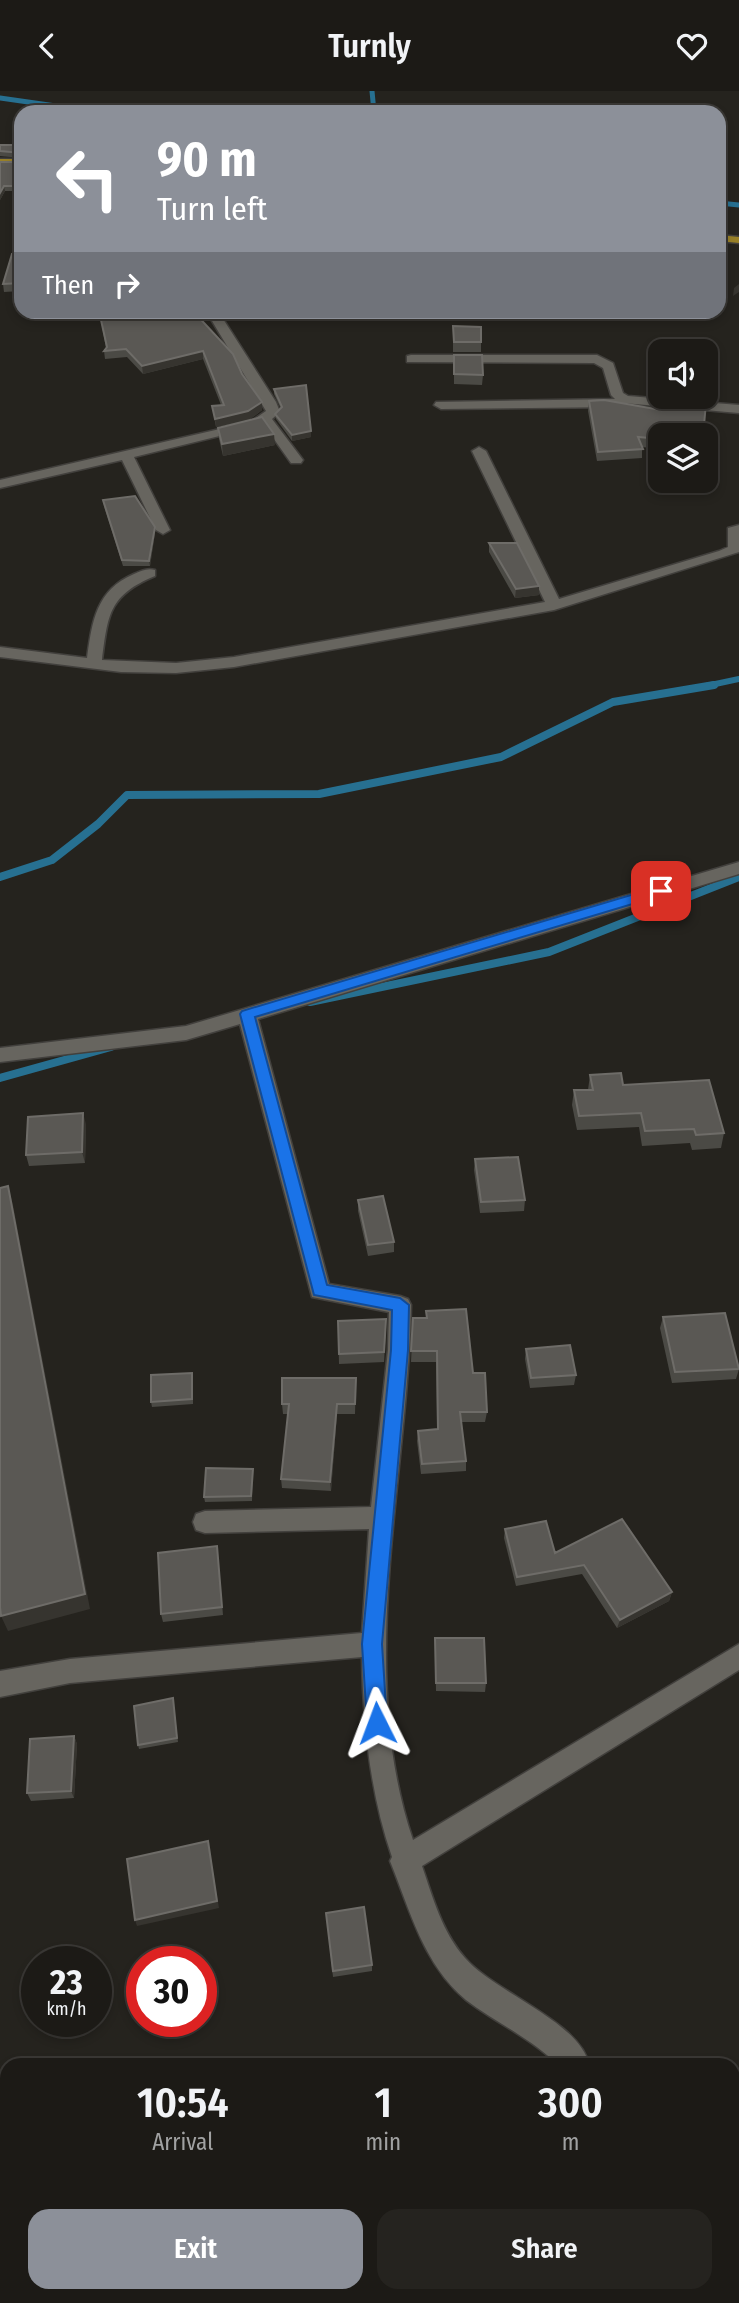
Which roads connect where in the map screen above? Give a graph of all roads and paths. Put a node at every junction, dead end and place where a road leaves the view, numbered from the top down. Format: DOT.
graph roads {
  1 [pos="217,319"];
  2 [pos="411,359"];
  3 [pos="636,402"];
  4 [pos="441,405"];
  5 [pos="739,409"];
  6 [pos="266,419"];
  7 [pos="480,451"];
  8 [pos="126,455"];
  9 [pos="296,460"];
  10 [pos="0,484"];
  11 [pos="739,529"];
  12 [pos="163,530"];
  13 [pos="150,573"];
  14 [pos="554,605"];
  15 [pos="0,652"];
  16 [pos="94,663"];
  17 [pos="739,868"];
  18 [pos="247,1014"];
  19 [pos="0,1055"];
  20 [pos="384,1518"];
  21 [pos="205,1522"];
  22 [pos="372,1644"];
  23 [pos="739,1656"];
  24 [pos="0,1684"];
  25 [pos="404,1861"];
  26 [pos="572,2058"];
  1 -- 6 [label="street"];
  2 -- 3 [label="street"];
  3 -- 4 [label="street"];
  3 -- 5 [label="street"];
  6 -- 8 [label="street"];
  6 -- 9 [label="street"];
  7 -- 14 [label="street"];
  8 -- 10 [label="street"];
  8 -- 12 [label="street"];
  11 -- 14 [label="street"];
  13 -- 16 [label="street"];
  14 -- 16 [label="street"];
  15 -- 16 [label="street"];
  17 -- 18 [label="street"];
  18 -- 19 [label="street"];
  18 -- 20 [label="street"];
  20 -- 21 [label="street"];
  20 -- 22 [label="street"];
  22 -- 24 [label="street"];
  22 -- 25 [label="street"];
  23 -- 25 [label="street"];
  25 -- 26 [label="street"];
}
